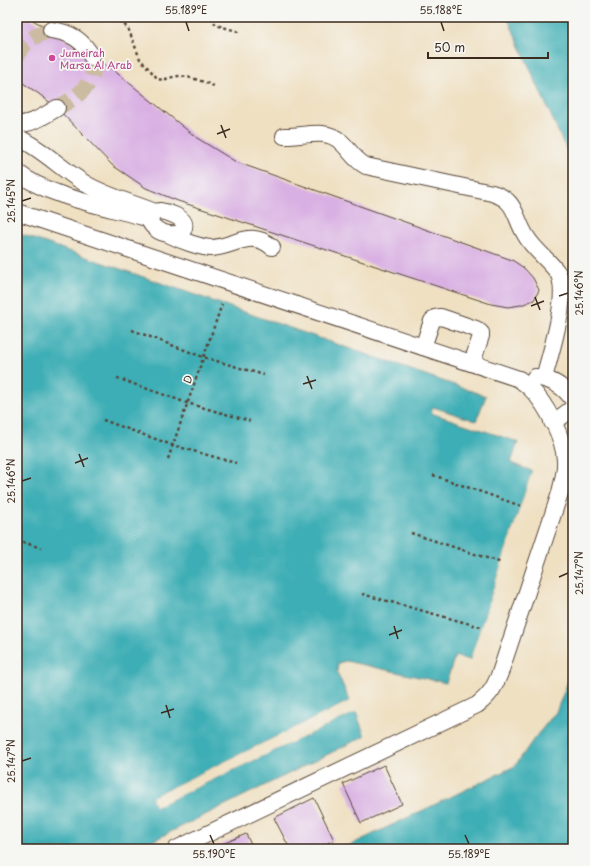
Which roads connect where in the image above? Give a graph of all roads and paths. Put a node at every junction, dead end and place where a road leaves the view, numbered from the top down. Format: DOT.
graph roads {
  1 [pos="115,17"];
  2 [pos="211,17"];
  3 [pos="52,30"];
  4 [pos="240,32"];
  5 [pos="92,56"];
  6 [pos="214,86"];
  7 [pos="57,108"];
  8 [pos="17,124"];
  9 [pos="17,136"];
  10 [pos="284,136"];
  11 [pos="17,172"];
  12 [pos="17,212"];
  13 [pos="152,215"];
  14 [pos="272,247"];
  15 [pos="222,304"];
  16 [pos="132,330"];
  17 [pos="423,347"];
  18 [pos="203,357"];
  19 [pos="472,363"];
  20 [pos="264,375"];
  21 [pos="117,378"];
  22 [pos="544,378"];
  23 [pos="519,379"];
  24 [pos="573,400"];
  25 [pos="187,403"];
  26 [pos="573,408"];
  27 [pos="103,420"];
  28 [pos="250,421"];
  29 [pos="552,422"];
  30 [pos="172,445"];
  31 [pos="569,455"];
  32 [pos="168,458"];
  33 [pos="236,463"];
  34 [pos="433,475"];
  35 [pos="520,506"];
  36 [pos="411,533"];
  37 [pos="17,540"];
  38 [pos="41,548"];
  39 [pos="502,563"];
  40 [pos="362,594"];
  41 [pos="480,627"];
  42 [pos="176,849"];
  1 -- 6 [label="path"];
  2 -- 4 [label="path"];
  3 -- 5 [label="lane"];
  7 -- 8 [label="lane"];
  9 -- 13 [label="lane"];
  10 -- 22 [label="lane"];
  11 -- 13 [label="lane"];
  12 -- 17 [label="lane"];
  13 -- 14 [label="lane"];
  15 -- 18 [label="path, D"];
  16 -- 18 [label="path"];
  17 -- 19 [label="lane"];
  17 -- 19 [label="lane"];
  18 -- 20 [label="path"];
  18 -- 25 [label="path, D"];
  19 -- 23 [label="lane"];
  21 -- 25 [label="path"];
  22 -- 23 [label="lane"];
  22 -- 24 [label="lane"];
  23 -- 29 [label="lane"];
  25 -- 28 [label="path"];
  25 -- 30 [label="path, D"];
  26 -- 29 [label="lane"];
  27 -- 30 [label="path"];
  29 -- 31 [label="lane"];
  30 -- 32 [label="path, D"];
  30 -- 33 [label="path"];
  31 -- 42 [label="lane"];
  34 -- 35 [label="path"];
  36 -- 39 [label="path"];
  37 -- 38 [label="path"];
  40 -- 41 [label="path"];
}
